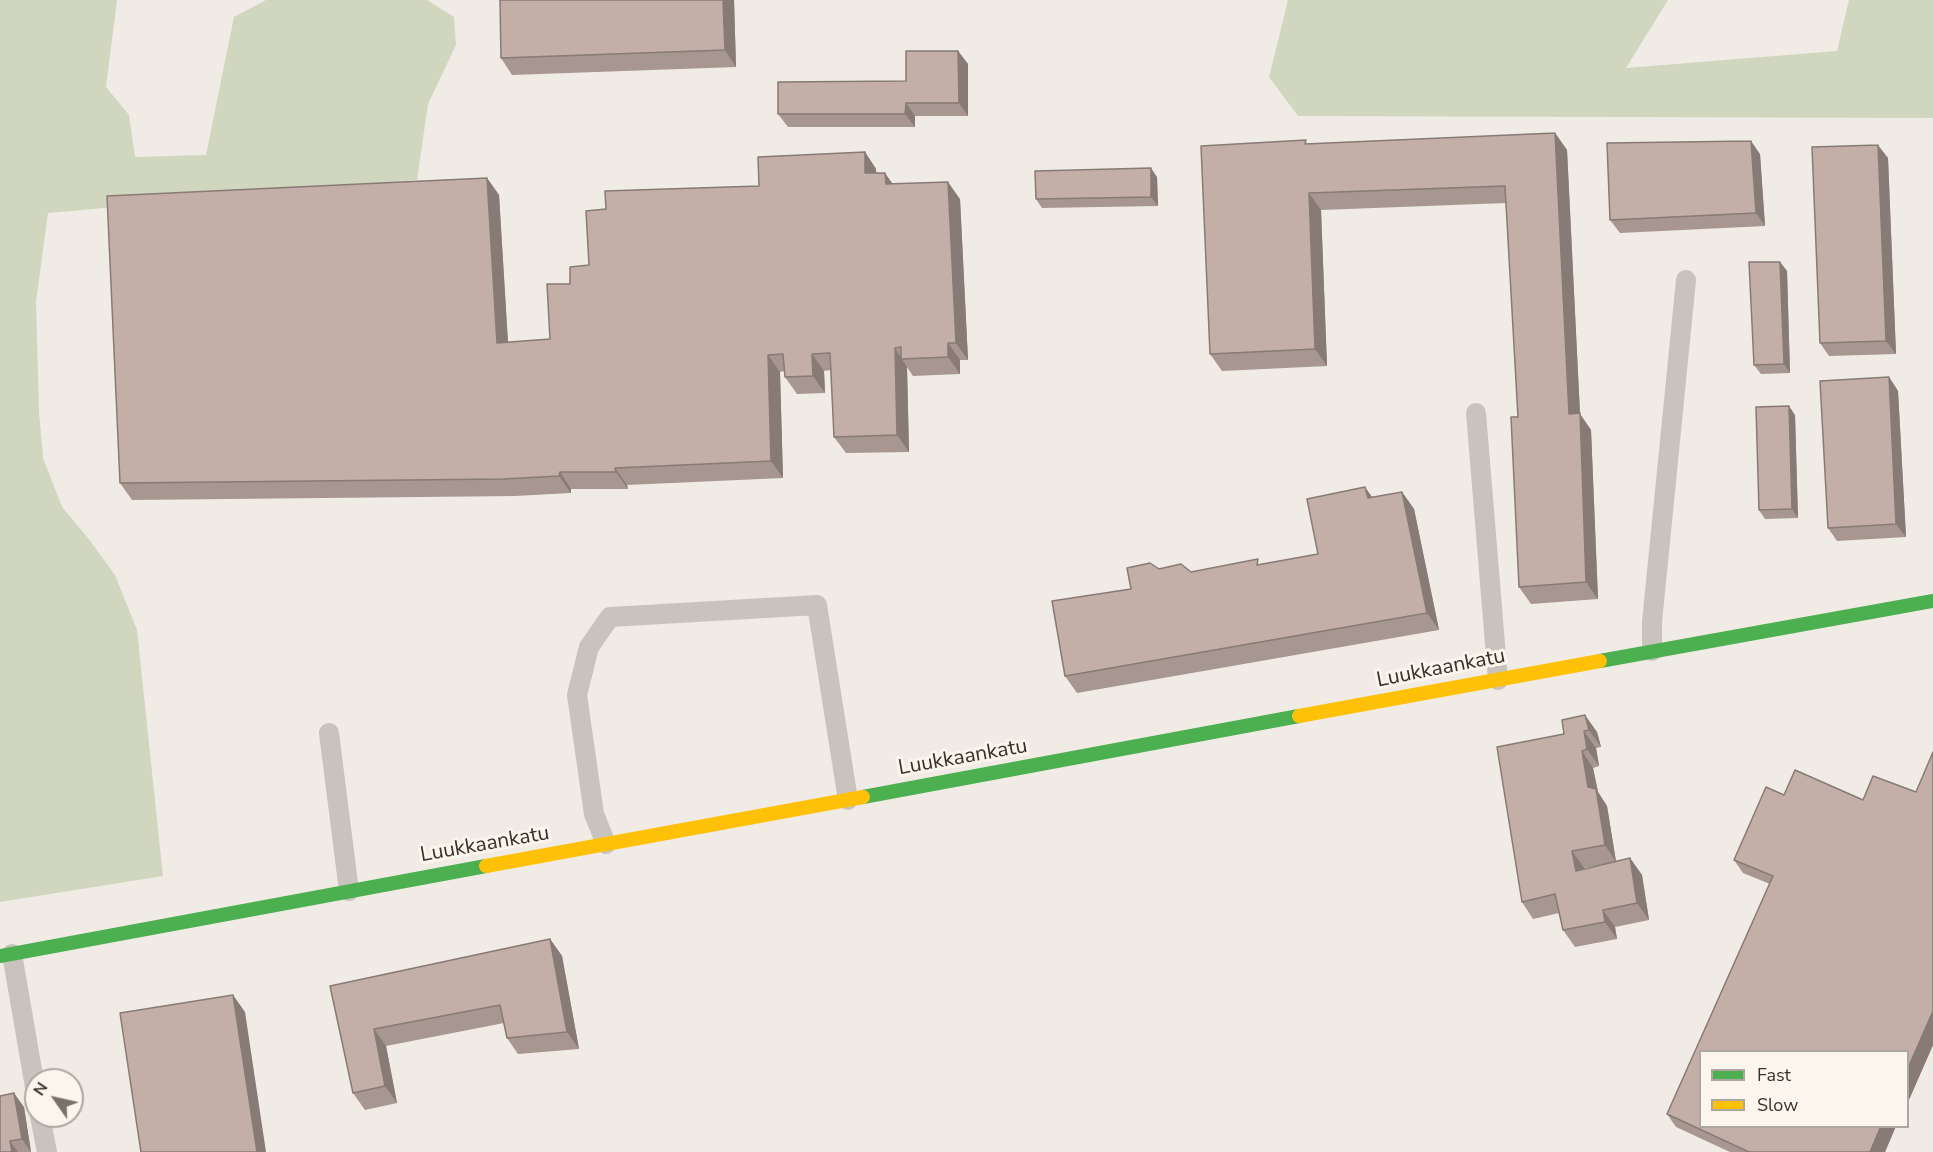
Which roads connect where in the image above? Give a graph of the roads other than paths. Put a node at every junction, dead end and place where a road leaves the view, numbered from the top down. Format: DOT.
graph roads {
  1 [pos="1686,280"];
  2 [pos="1476,413"];
  3 [pos="1933,601"];
  4 [pos="1652,651"];
  5 [pos="1498,680"];
  6 [pos="329,733"];
  7 [pos="848,800"];
  8 [pos="606,844"];
  9 [pos="349,891"];
  10 [pos="6,955"];
  11 [pos="31,1068"];
  12 [pos="42,1128"];
  13 [pos="47,1152"];
  1 -- 4 [label="lane"];
  2 -- 5 [label="lane"];
  3 -- 4 [label="street, Luukkaankatu"];
  4 -- 5 [label="street, Luukkaankatu"];
  5 -- 7 [label="street, Luukkaankatu"];
  6 -- 9 [label="lane"];
  7 -- 8 [label="street, Luukkaankatu"];
  7 -- 8 [label="lane"];
  8 -- 9 [label="street, Luukkaankatu"];
  9 -- 10 [label="street, Luukkaankatu"];
  10 -- 11 [label="lane"];
  12 -- 13 [label="lane"];
}
